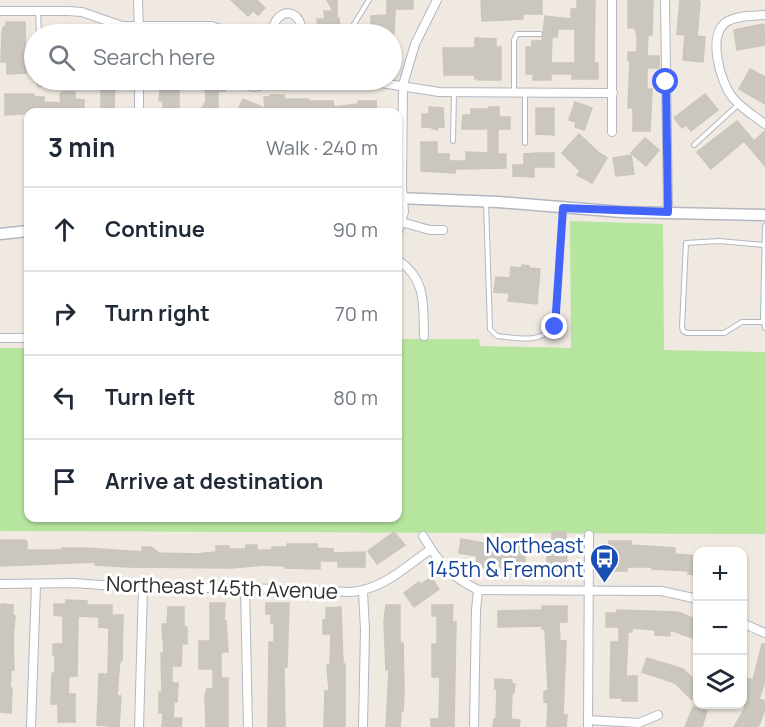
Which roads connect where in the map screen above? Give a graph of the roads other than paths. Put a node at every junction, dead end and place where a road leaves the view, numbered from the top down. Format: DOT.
graph roads {
  1 [pos="138,0"];
  2 [pos="369,0"];
  3 [pos="437,0"];
  4 [pos="612,0"];
  5 [pos="665,0"];
  6 [pos="0,11"];
  7 [pos="38,11"];
  8 [pos="765,15"];
  9 [pos="39,24"];
  10 [pos="112,24"];
  11 [pos="139,24"];
  12 [pos="275,24"];
  13 [pos="301,24"];
  14 [pos="354,24"];
  15 [pos="540,34"];
  16 [pos="403,85"];
  17 [pos="139,90"];
  18 [pos="454,92"];
  19 [pos="514,93"];
  20 [pos="525,93"];
  21 [pos="613,93"];
  22 [pos="739,104"];
  23 [pos="139,108"];
  24 [pos="402,108"];
  25 [pos="765,124"];
  26 [pos="612,132"];
  27 [pos="453,141"];
  28 [pos="525,143"];
  29 [pos="694,145"];
  30 [pos="402,199"];
  31 [pos="486,202"];
  32 [pos="563,208"];
  33 [pos="668,212"];
  34 [pos="765,215"];
  35 [pos="402,222"];
  36 [pos="765,226"];
  37 [pos="443,230"];
  38 [pos="24,231"];
  39 [pos="0,234"];
  40 [pos="765,245"];
  41 [pos="402,264"];
  42 [pos="764,322"];
  43 [pos="765,328"];
  44 [pos="424,336"];
  45 [pos="0,338"];
  46 [pos="24,338"];
  47 [pos="589,535"];
  48 [pos="423,537"];
  49 [pos="431,549"];
  50 [pos="0,585"];
  51 [pos="36,585"];
  52 [pos="143,588"];
  53 [pos="245,588"];
  54 [pos="478,590"];
  55 [pos="589,590"];
  56 [pos="363,591"];
  57 [pos="693,598"];
  58 [pos="747,625"];
  59 [pos="765,633"];
  60 [pos="658,715"];
  61 [pos="588,723"];
  62 [pos="31,727"];
  63 [pos="139,727"];
  64 [pos="248,727"];
  65 [pos="363,727"];
  66 [pos="474,727"];
  1 -- 11 [label="street"];
  2 -- 14 [label="lane"];
  3 -- 16 [label="street"];
  4 -- 21 [label="street"];
  5 -- 33 [label="street"];
  6 -- 7 [label="street"];
  7 -- 9 [label="lane"];
  7 -- 10 [label="street"];
  8 -- 22 [label="street"];
  12 -- 13 [label="street"];
  15 -- 19 [label="lane"];
  16 -- 18 [label="street"];
  16 -- 24 [label="street"];
  17 -- 23 [label="street"];
  18 -- 19 [label="street"];
  18 -- 27 [label="lane"];
  19 -- 20 [label="street"];
  20 -- 21 [label="street"];
  20 -- 28 [label="lane"];
  21 -- 26 [label="street"];
  22 -- 25 [label="street"];
  22 -- 29 [label="lane"];
  30 -- 31 [label="main road"];
  31 -- 32 [label="main road"];
  31 -- 32 [label="lane"];
  32 -- 33 [label="main road"];
  33 -- 34 [label="main road"];
  35 -- 37 [label="street"];
  36 -- 40 [label="lane"];
  38 -- 39 [label="main road"];
  40 -- 42 [label="lane"];
  40 -- 42 [label="lane"];
  41 -- 44 [label="street"];
  42 -- 43 [label="lane"];
  45 -- 46 [label="street"];
  47 -- 55 [label="street"];
  48 -- 49 [label="street"];
  49 -- 54 [label="street"];
  49 -- 56 [label="street, Northeast 145th Avenue"];
  50 -- 51 [label="street, Northeast 145th Avenue"];
  51 -- 52 [label="street, Northeast 145th Avenue"];
  51 -- 62 [label="street"];
  52 -- 53 [label="street, Northeast 145th Avenue"];
  52 -- 63 [label="street"];
  53 -- 56 [label="street, Northeast 145th Avenue"];
  53 -- 64 [label="street"];
  54 -- 55 [label="street"];
  54 -- 66 [label="street"];
  55 -- 57 [label="street"];
  55 -- 61 [label="street"];
  56 -- 65 [label="street"];
  58 -- 59 [label="street"];
  60 -- 61 [label="street"];
}
